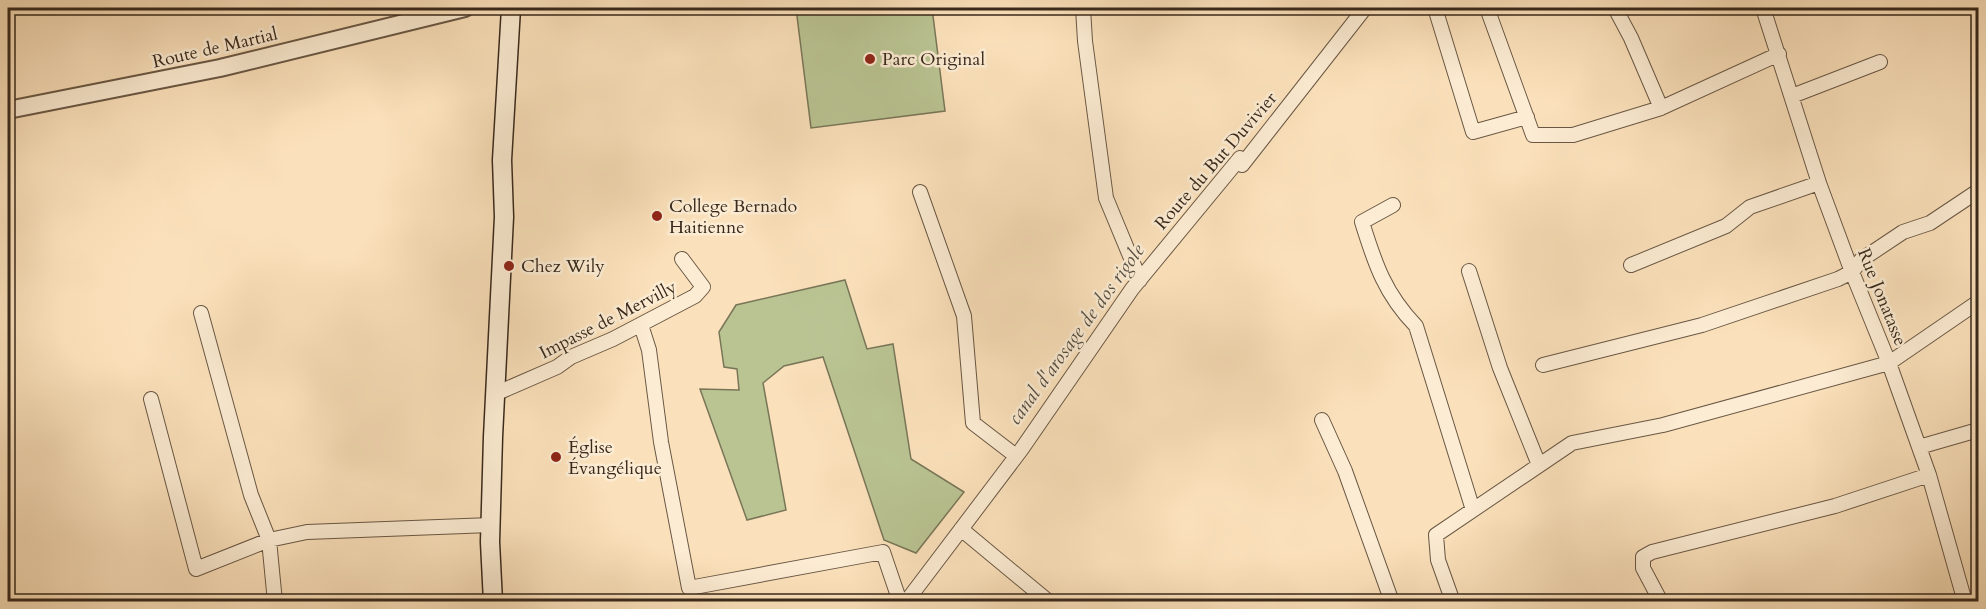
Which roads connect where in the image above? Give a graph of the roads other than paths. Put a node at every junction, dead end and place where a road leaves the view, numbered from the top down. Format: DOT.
graph roads {
  1 [pos="465,8"];
  2 [pos="511,8"];
  3 [pos="1083,8"];
  4 [pos="1365,8"];
  5 [pos="1435,8"];
  6 [pos="1487,8"];
  7 [pos="1615,8"];
  8 [pos="1763,8"];
  9 [pos="1779,54"];
  10 [pos="1880,62"];
  11 [pos="1792,96"];
  12 [pos="1660,108"];
  13 [pos="8,110"];
  14 [pos="1527,117"];
  15 [pos="1819,183"];
  16 [pos="1978,191"];
  17 [pos="920,192"];
  18 [pos="1393,205"];
  19 [pos="682,259"];
  20 [pos="1631,265"];
  21 [pos="1469,271"];
  22 [pos="1852,272"];
  23 [pos="1140,280"];
  24 [pos="1978,302"];
  25 [pos="201,313"];
  26 [pos="641,325"];
  27 [pos="1889,363"];
  28 [pos="1544,365"];
  29 [pos="495,394"];
  30 [pos="151,399"];
  31 [pos="1322,420"];
  32 [pos="1978,430"];
  33 [pos="1919,447"];
  34 [pos="1016,456"];
  35 [pos="1539,465"];
  36 [pos="1929,475"];
  37 [pos="1473,510"];
  38 [pos="491,525"];
  39 [pos="962,529"];
  40 [pos="269,540"];
  41 [pos="274,602"];
  42 [pos="493,602"];
  43 [pos="900,602"];
  44 [pos="906,602"];
  45 [pos="1048,602"];
  46 [pos="1392,602"];
  47 [pos="1453,602"];
  48 [pos="1661,602"];
  49 [pos="1965,602"];
  1 -- 13 [label="street, Route de Martial"];
  2 -- 29 [label="main road"];
  3 -- 23 [label="street"];
  4 -- 23 [label="street, Route du But Duvivier"];
  5 -- 14 [label="street"];
  6 -- 14 [label="street"];
  7 -- 12 [label="street"];
  8 -- 9 [label="street, Rue Jonatasse"];
  9 -- 11 [label="street, Rue Jonatasse"];
  9 -- 12 [label="street"];
  10 -- 11 [label="street"];
  11 -- 15 [label="street, Rue Jonatasse"];
  12 -- 14 [label="street"];
  15 -- 20 [label="street"];
  15 -- 22 [label="street, Rue Jonatasse"];
  16 -- 22 [label="street"];
  17 -- 34 [label="street"];
  18 -- 37 [label="street"];
  19 -- 26 [label="street, Impasse de Mervilly"];
  21 -- 35 [label="street"];
  22 -- 27 [label="street, Rue Jonatasse"];
  22 -- 28 [label="street"];
  23 -- 34 [label="street, Route du But Duvivier"];
  24 -- 27 [label="street"];
  25 -- 40 [label="street"];
  26 -- 29 [label="street, Impasse de Mervilly"];
  26 -- 43 [label="street"];
  27 -- 33 [label="street, Rue Jonatasse"];
  27 -- 35 [label="street"];
  29 -- 38 [label="main road"];
  30 -- 40 [label="street"];
  31 -- 46 [label="street"];
  32 -- 33 [label="street"];
  33 -- 36 [label="street, Rue Jonatasse"];
  34 -- 39 [label="street, Route du But Duvivier"];
  35 -- 37 [label="street"];
  36 -- 48 [label="street"];
  36 -- 49 [label="street, Rue Jonatasse"];
  37 -- 47 [label="street"];
  38 -- 40 [label="street"];
  38 -- 42 [label="main road"];
  39 -- 44 [label="street, Route du But Duvivier"];
  39 -- 45 [label="street"];
  40 -- 41 [label="street"];
}
